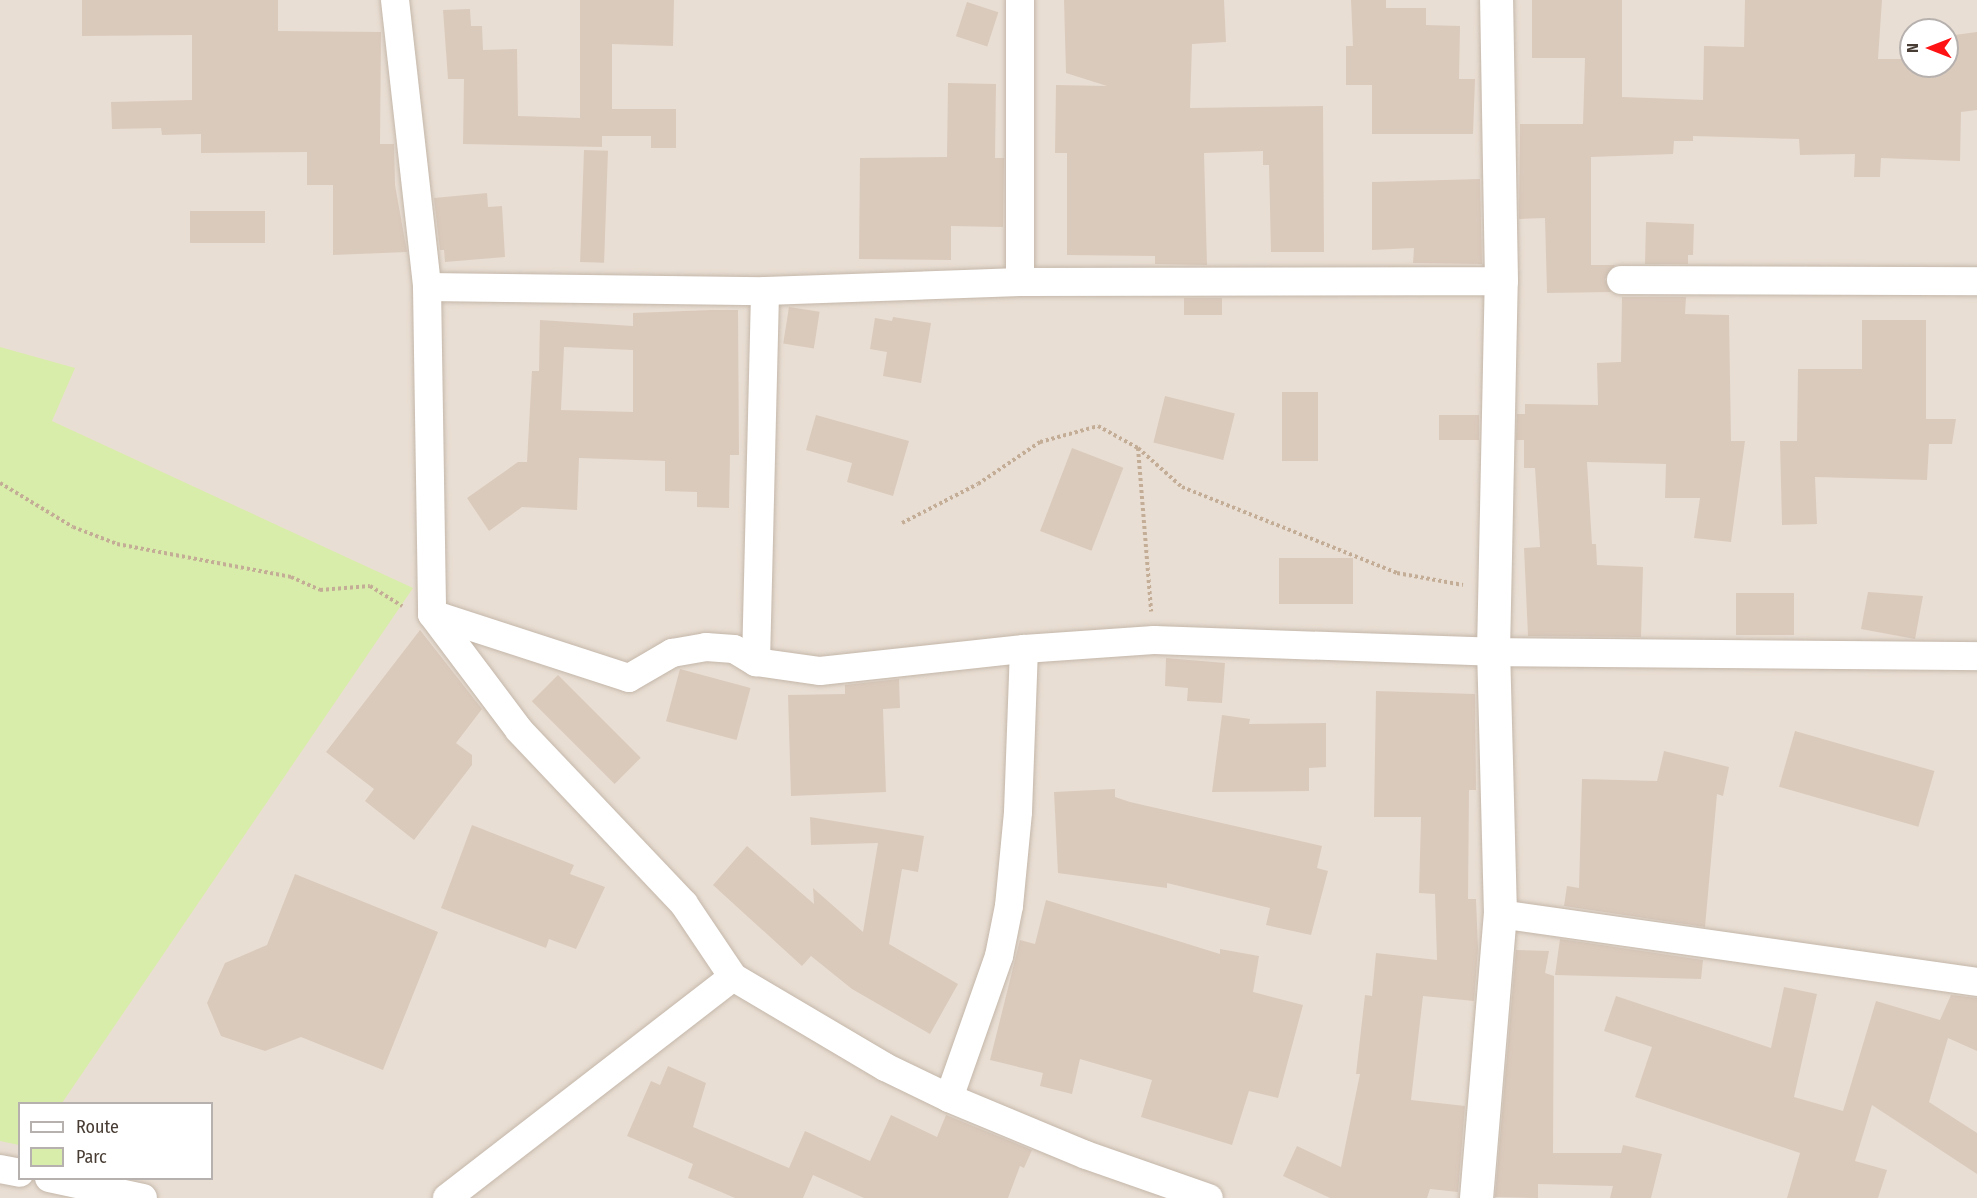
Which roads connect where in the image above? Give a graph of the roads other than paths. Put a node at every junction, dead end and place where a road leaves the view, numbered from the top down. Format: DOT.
graph roads {
  1 [pos="395,0"];
  2 [pos="1020,0"];
  3 [pos="1496,0"];
  4 [pos="1621,280"];
  5 [pos="1501,281"];
  6 [pos="1977,281"];
  7 [pos="1020,282"];
  8 [pos="428,287"];
  9 [pos="765,291"];
  10 [pos="432,614"];
  11 [pos="1024,649"];
  12 [pos="1492,652"];
  13 [pos="1977,656"];
  14 [pos="756,662"];
  15 [pos="1500,914"];
  16 [pos="733,977"];
  17 [pos="1977,982"];
  18 [pos="949,1098"];
  19 [pos="0,1169"];
  20 [pos="18,1173"];
  21 [pos="54,1180"];
  22 [pos="143,1198"];
  23 [pos="447,1198"];
  24 [pos="1209,1198"];
  25 [pos="1476,1198"];
  1 -- 8 [label="street"];
  2 -- 7 [label="street"];
  3 -- 5 [label="street"];
  4 -- 6 [label="street"];
  5 -- 7 [label="street"];
  5 -- 12 [label="street"];
  7 -- 9 [label="street"];
  8 -- 9 [label="street"];
  8 -- 10 [label="street"];
  9 -- 14 [label="street"];
  10 -- 14 [label="street"];
  10 -- 16 [label="street"];
  11 -- 12 [label="street"];
  11 -- 14 [label="street"];
  11 -- 18 [label="street"];
  12 -- 13 [label="street"];
  12 -- 15 [label="street"];
  15 -- 17 [label="street"];
  15 -- 25 [label="street"];
  16 -- 18 [label="street"];
  16 -- 23 [label="street"];
  18 -- 24 [label="street"];
  19 -- 20 [label="street"];
  21 -- 22 [label="street"];
}
